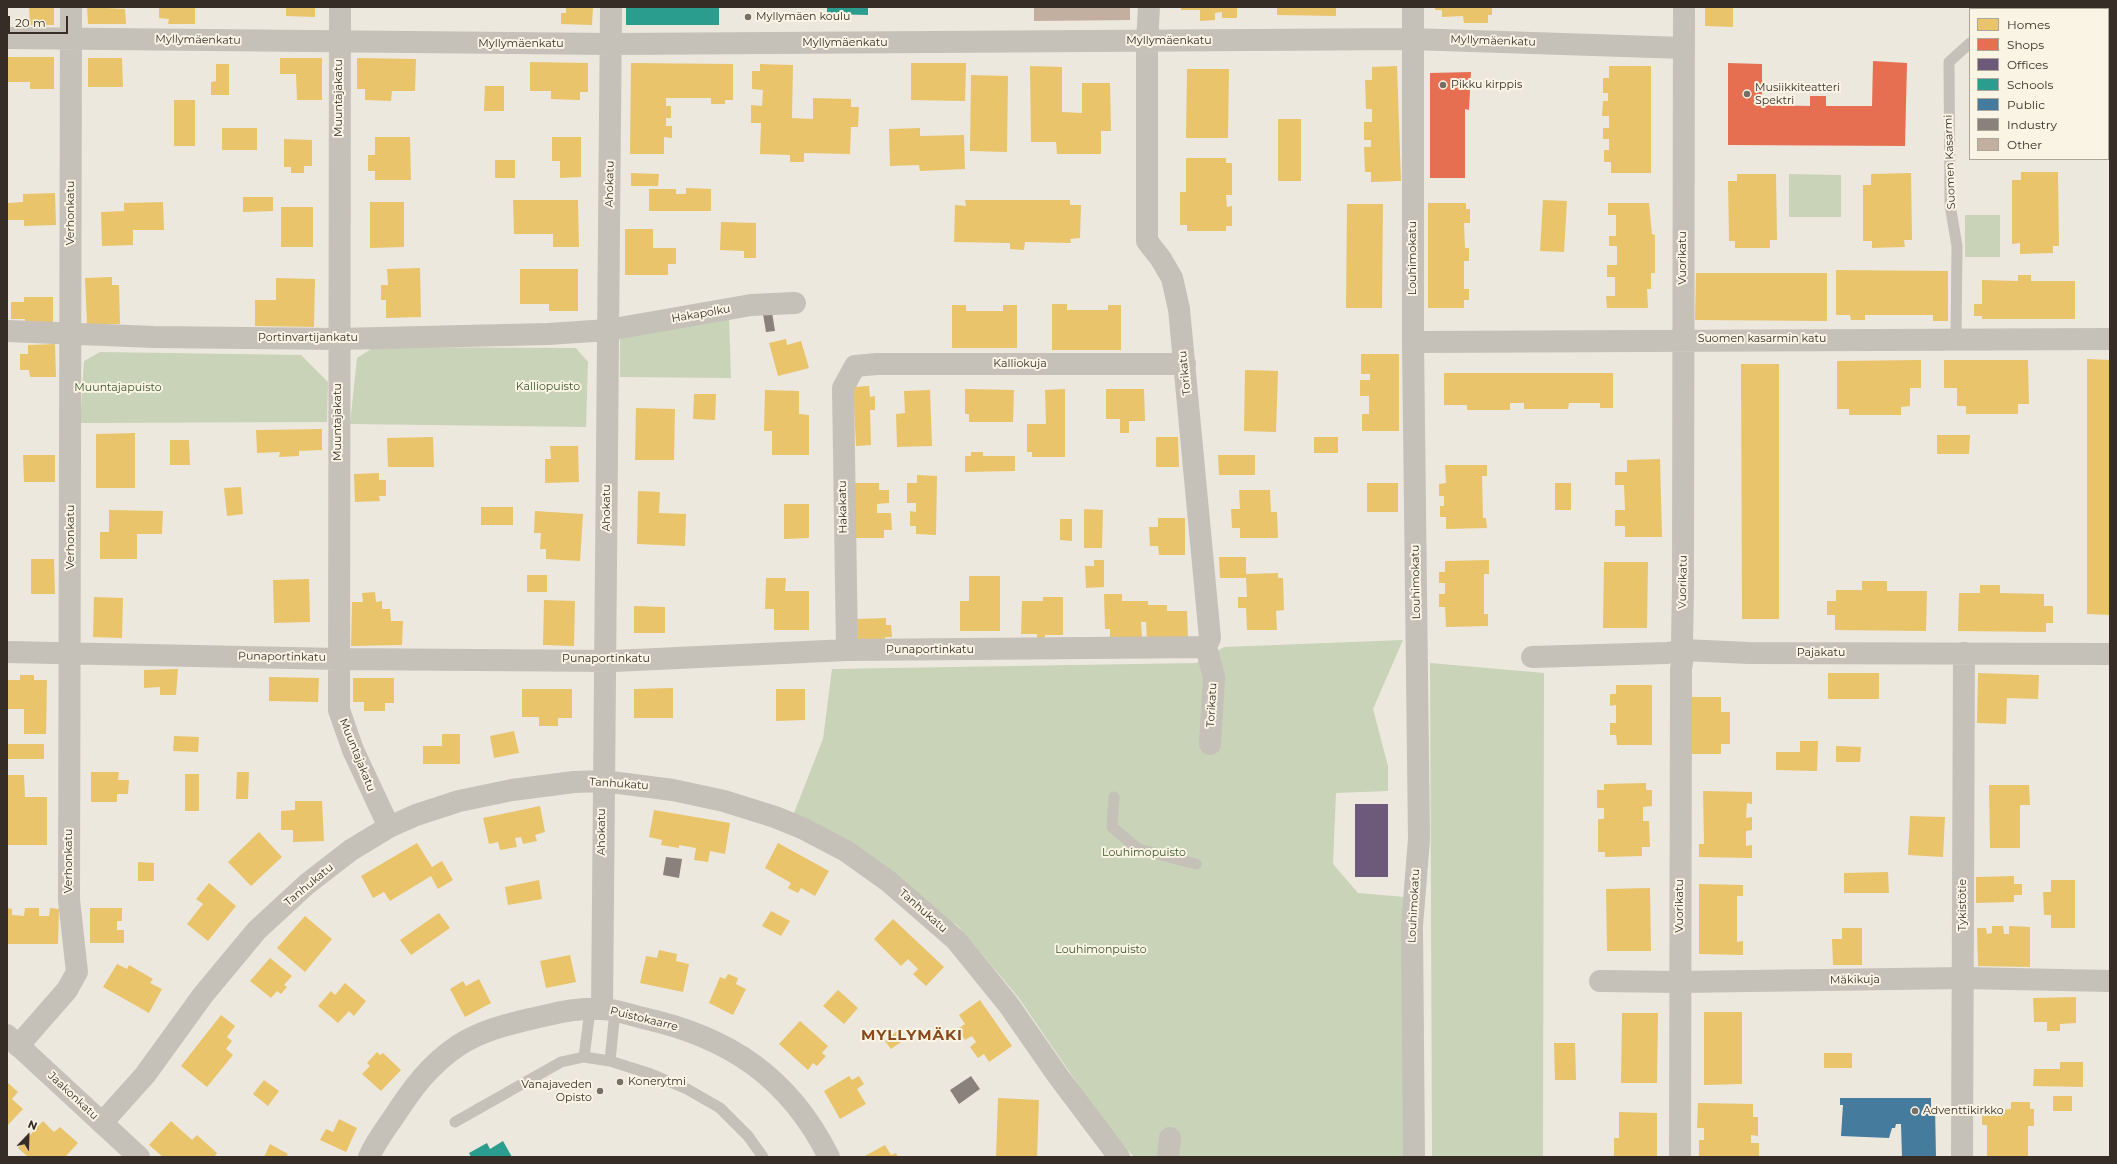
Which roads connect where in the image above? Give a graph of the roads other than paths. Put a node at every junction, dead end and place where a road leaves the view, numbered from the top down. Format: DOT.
graph roads {
  1 [pos="71,7"];
  2 [pos="340,7"];
  3 [pos="611,7"];
  4 [pos="1149,7"];
  5 [pos="1413,7"];
  6 [pos="1684,7"];
  7 [pos="7,38"];
  8 [pos="71,38"];
  9 [pos="1411,38"];
  10 [pos="339,42"];
  11 [pos="1147,42"];
  12 [pos="611,44"];
  13 [pos="1969,44"];
  14 [pos="1684,48"];
  15 [pos="795,303"];
  16 [pos="608,330"];
  17 [pos="7,331"];
  18 [pos="72,334"];
  19 [pos="1956,338"];
  20 [pos="338,339"];
  21 [pos="2110,339"];
  22 [pos="1683,340"];
  23 [pos="1413,342"];
  24 [pos="1185,364"];
  25 [pos="855,366"];
  26 [pos="1206,647"];
  27 [pos="847,650"];
  28 [pos="1684,650"];
  29 [pos="7,652"];
  30 [pos="70,652"];
  31 [pos="1964,653"];
  32 [pos="2110,654"];
  33 [pos="1532,656"];
  34 [pos="338,659"];
  35 [pos="606,660"];
  36 [pos="1210,744"];
  37 [pos="603,781"];
  38 [pos="1114,797"];
  39 [pos="389,827"];
  40 [pos="1196,864"];
  41 [pos="1963,978"];
  42 [pos="1600,981"];
  43 [pos="2110,981"];
  44 [pos="1680,982"];
  45 [pos="602,1010"];
  46 [pos="13,1041"];
  47 [pos="584,1056"];
  48 [pos="610,1061"];
  49 [pos="455,1122"];
  50 [pos="102,1123"];
  51 [pos="139,1157"];
  52 [pos="369,1157"];
  53 [pos="763,1157"];
  54 [pos="829,1157"];
  55 [pos="1119,1157"];
  56 [pos="1414,1157"];
  57 [pos="1680,1157"];
  58 [pos="1962,1157"];
  1 -- 8 [label="street, Verhonkatu"];
  2 -- 10 [label="street, Muuntajakatu"];
  3 -- 12 [label="street, Ahokatu"];
  4 -- 11 [label="street, Torikatu"];
  5 -- 9 [label="street, Louhimokatu"];
  6 -- 14 [label="street, Vuorikatu"];
  7 -- 8 [label="street, Myllymäenkatu"];
  8 -- 10 [label="street, Myllymäenkatu"];
  8 -- 18 [label="street, Verhonkatu"];
  9 -- 11 [label="street, Myllymäenkatu"];
  9 -- 14 [label="street, Myllymäenkatu"];
  9 -- 23 [label="street, Louhimokatu"];
  10 -- 12 [label="street, Myllymäenkatu"];
  10 -- 20 [label="street, Muuntajakatu"];
  11 -- 12 [label="street, Myllymäenkatu"];
  11 -- 24 [label="street, Torikatu"];
  12 -- 16 [label="street, Ahokatu"];
  13 -- 19 [label="lane, Suomen Kasarmi"];
  14 -- 22 [label="street, Vuorikatu"];
  15 -- 16 [label="street, Hakapolku"];
  16 -- 20 [label="street, Portinvartijankatu"];
  16 -- 35 [label="street, Ahokatu"];
  17 -- 18 [label="street, Portinvartijankatu"];
  18 -- 20 [label="street, Portinvartijankatu"];
  18 -- 30 [label="street, Verhonkatu"];
  19 -- 21 [label="street, Suomen kasarmin katu"];
  19 -- 22 [label="street, Suomen kasarmin katu"];
  20 -- 34 [label="street, Muuntajakatu"];
  22 -- 23 [label="street, Suomen kasarmin katu"];
  22 -- 28 [label="street, Vuorikatu"];
  23 -- 56 [label="street, Louhimokatu"];
  24 -- 25 [label="street, Kalliokuja"];
  24 -- 26 [label="street, Torikatu"];
  25 -- 27 [label="street, Hakakatu"];
  26 -- 27 [label="street, Punaportinkatu"];
  26 -- 36 [label="street, Torikatu"];
  27 -- 35 [label="street, Punaportinkatu"];
  28 -- 31 [label="street, Pajakatu"];
  28 -- 33 [label="street, Pajakatu"];
  28 -- 44 [label="street, Vuorikatu"];
  29 -- 30 [label="street, Punaportinkatu"];
  30 -- 34 [label="street, Punaportinkatu"];
  30 -- 46 [label="street, Verhonkatu"];
  31 -- 32 [label="street, Pajakatu"];
  31 -- 41 [label="street, Tykistötie"];
  34 -- 35 [label="street, Punaportinkatu"];
  34 -- 39 [label="street, Muuntajakatu"];
  35 -- 37 [label="street, Ahokatu"];
  37 -- 39 [label="street, Tanhukatu"];
  37 -- 45 [label="street, Ahokatu"];
  37 -- 55 [label="street, Tanhukatu"];
  38 -- 40 [label="lane"];
  39 -- 50 [label="street, Tanhukatu"];
  41 -- 43 [label="street, Mäkikuja"];
  41 -- 44 [label="street, Mäkikuja"];
  41 -- 58 [label="street, Tykistötie"];
  42 -- 44 [label="street, Mäkikuja"];
  44 -- 57 [label="street, Vuorikatu"];
  45 -- 47 [label="lane"];
  45 -- 48 [label="lane"];
  45 -- 52 [label="street, Puistokaarre"];
  45 -- 54 [label="street, Puistokaarre"];
  46 -- 50 [label="street, Jaakonkatu"];
  47 -- 48 [label="lane"];
  47 -- 49 [label="lane"];
  48 -- 53 [label="lane"];
  50 -- 51 [label="street, Jaakonkatu"];
}
